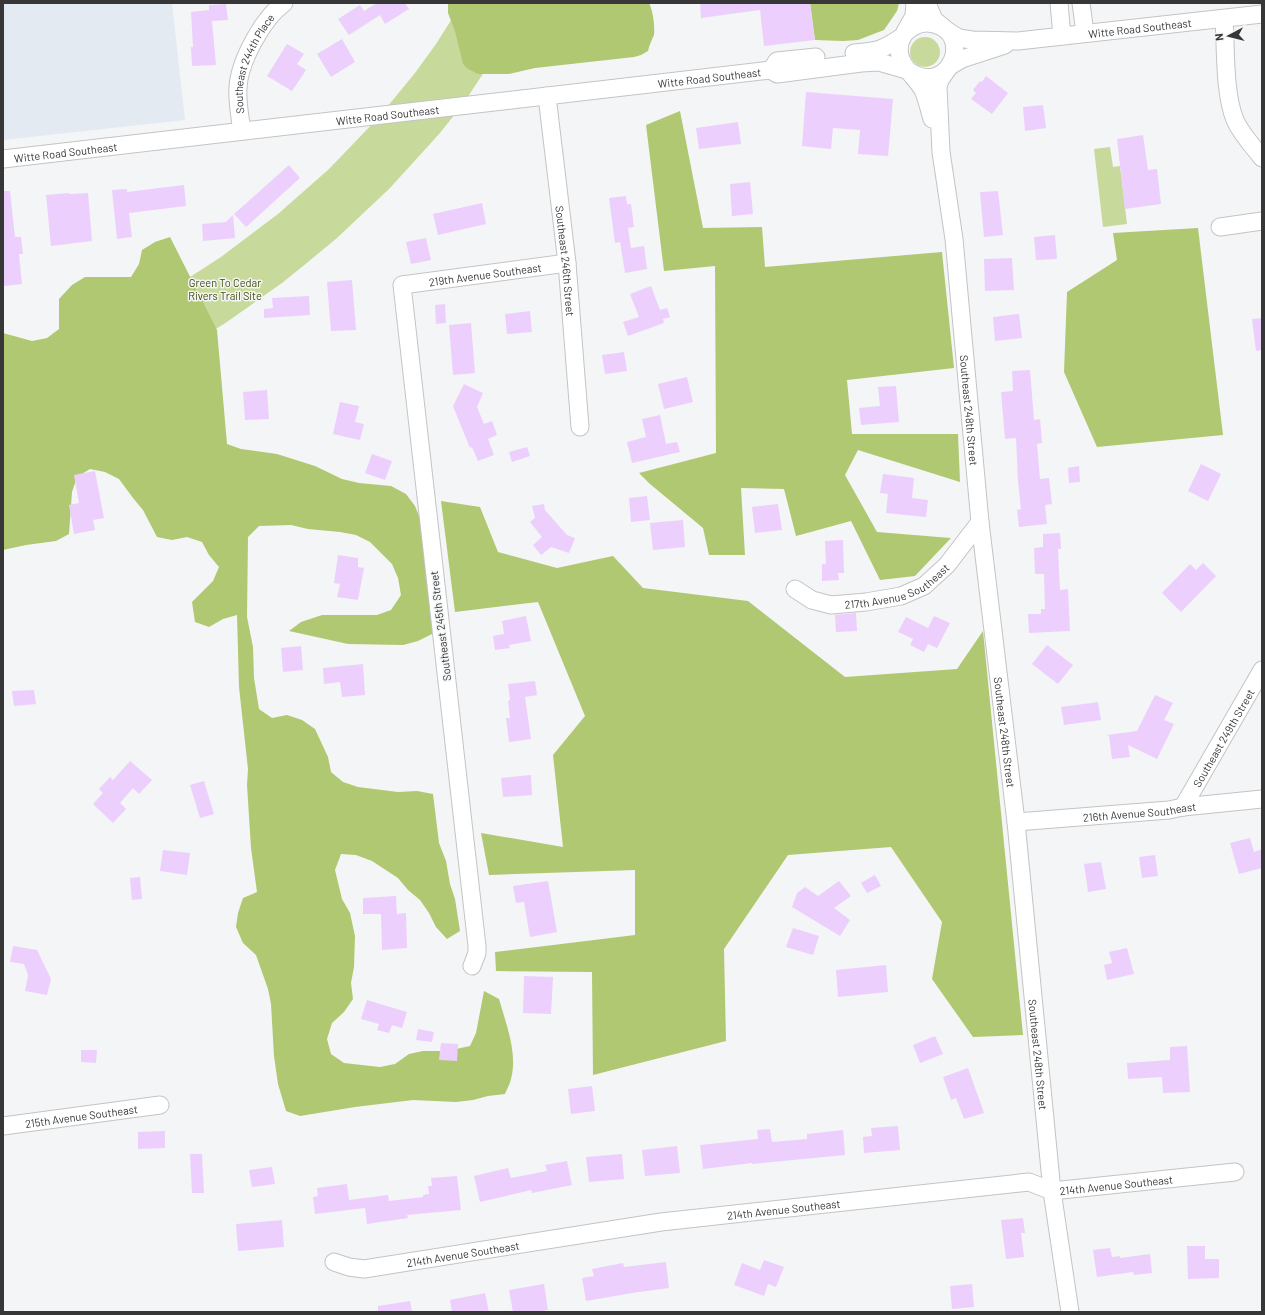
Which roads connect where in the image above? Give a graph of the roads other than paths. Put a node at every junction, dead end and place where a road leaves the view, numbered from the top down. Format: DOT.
graph roads {
  1 [pos="284,3"];
  2 [pos="915,3"];
  3 [pos="927,3"];
  4 [pos="1059,3"];
  5 [pos="1081,3"];
  6 [pos="1262,14"];
  7 [pos="1224,19"];
  8 [pos="945,29"];
  9 [pos="1085,33"];
  10 [pos="903,35"];
  11 [pos="1062,36"];
  12 [pos="1018,41"];
  13 [pos="949,66"];
  14 [pos="771,70"];
  15 [pos="908,71"];
  16 [pos="547,96"];
  17 [pos="242,131"];
  18 [pos="941,152"];
  19 [pos="1262,158"];
  20 [pos="3,159"];
  21 [pos="1262,221"];
  22 [pos="1220,227"];
  23 [pos="567,263"];
  24 [pos="402,285"];
  25 [pos="580,427"];
  26 [pos="980,522"];
  27 [pos="795,589"];
  28 [pos="1262,670"];
  29 [pos="1262,800"];
  30 [pos="1183,807"];
  31 [pos="1016,822"];
  32 [pos="472,966"];
  33 [pos="160,1105"];
  34 [pos="3,1126"];
  35 [pos="1235,1172"];
  36 [pos="1052,1191"];
  37 [pos="334,1262"];
  38 [pos="1070,1312"];
  1 -- 17 [label="street, Southeast 244th Place"];
  2 -- 10 [label="street"];
  3 -- 8 [label="street"];
  4 -- 11 [label="street"];
  5 -- 9 [label="street"];
  6 -- 7 [label="street, Witte Road Southeast"];
  7 -- 9 [label="street, Witte Road Southeast"];
  7 -- 19 [label="street"];
  8 -- 10 [label="street"];
  8 -- 12 [label="street, Witte Road Southeast"];
  8 -- 13 [label="street"];
  9 -- 11 [label="street, Witte Road Southeast"];
  10 -- 14 [label="street, Witte Road Southeast"];
  10 -- 15 [label="street"];
  11 -- 12 [label="street, Witte Road Southeast"];
  12 -- 13 [label="street, Witte Road Southeast"];
  13 -- 15 [label="street"];
  13 -- 18 [label="street, Southeast 248th Street"];
  14 -- 15 [label="street, Witte Road Southeast"];
  14 -- 16 [label="street, Witte Road Southeast"];
  15 -- 18 [label="street, Southeast 248th Street"];
  16 -- 17 [label="street, Witte Road Southeast"];
  16 -- 23 [label="street, Southeast 246th Street"];
  17 -- 20 [label="street, Witte Road Southeast"];
  18 -- 26 [label="street, Southeast 248th Street"];
  21 -- 22 [label="street"];
  23 -- 24 [label="street, 219th Avenue Southeast"];
  23 -- 25 [label="street, Southeast 246th Street"];
  24 -- 32 [label="street, Southeast 245th Street"];
  26 -- 27 [label="street, 217th Avenue Southeast"];
  26 -- 31 [label="street, Southeast 248th Street"];
  28 -- 30 [label="street, Southeast 249th Street"];
  29 -- 30 [label="street, 216th Avenue Southeast"];
  30 -- 31 [label="street, 216th Avenue Southeast"];
  31 -- 36 [label="street, Southeast 248th Street"];
  33 -- 34 [label="street, 215th Avenue Southeast"];
  35 -- 36 [label="street, 214th Avenue Southeast"];
  36 -- 37 [label="street, 214th Avenue Southeast"];
  36 -- 38 [label="street, Southeast 248th Street"];
}
